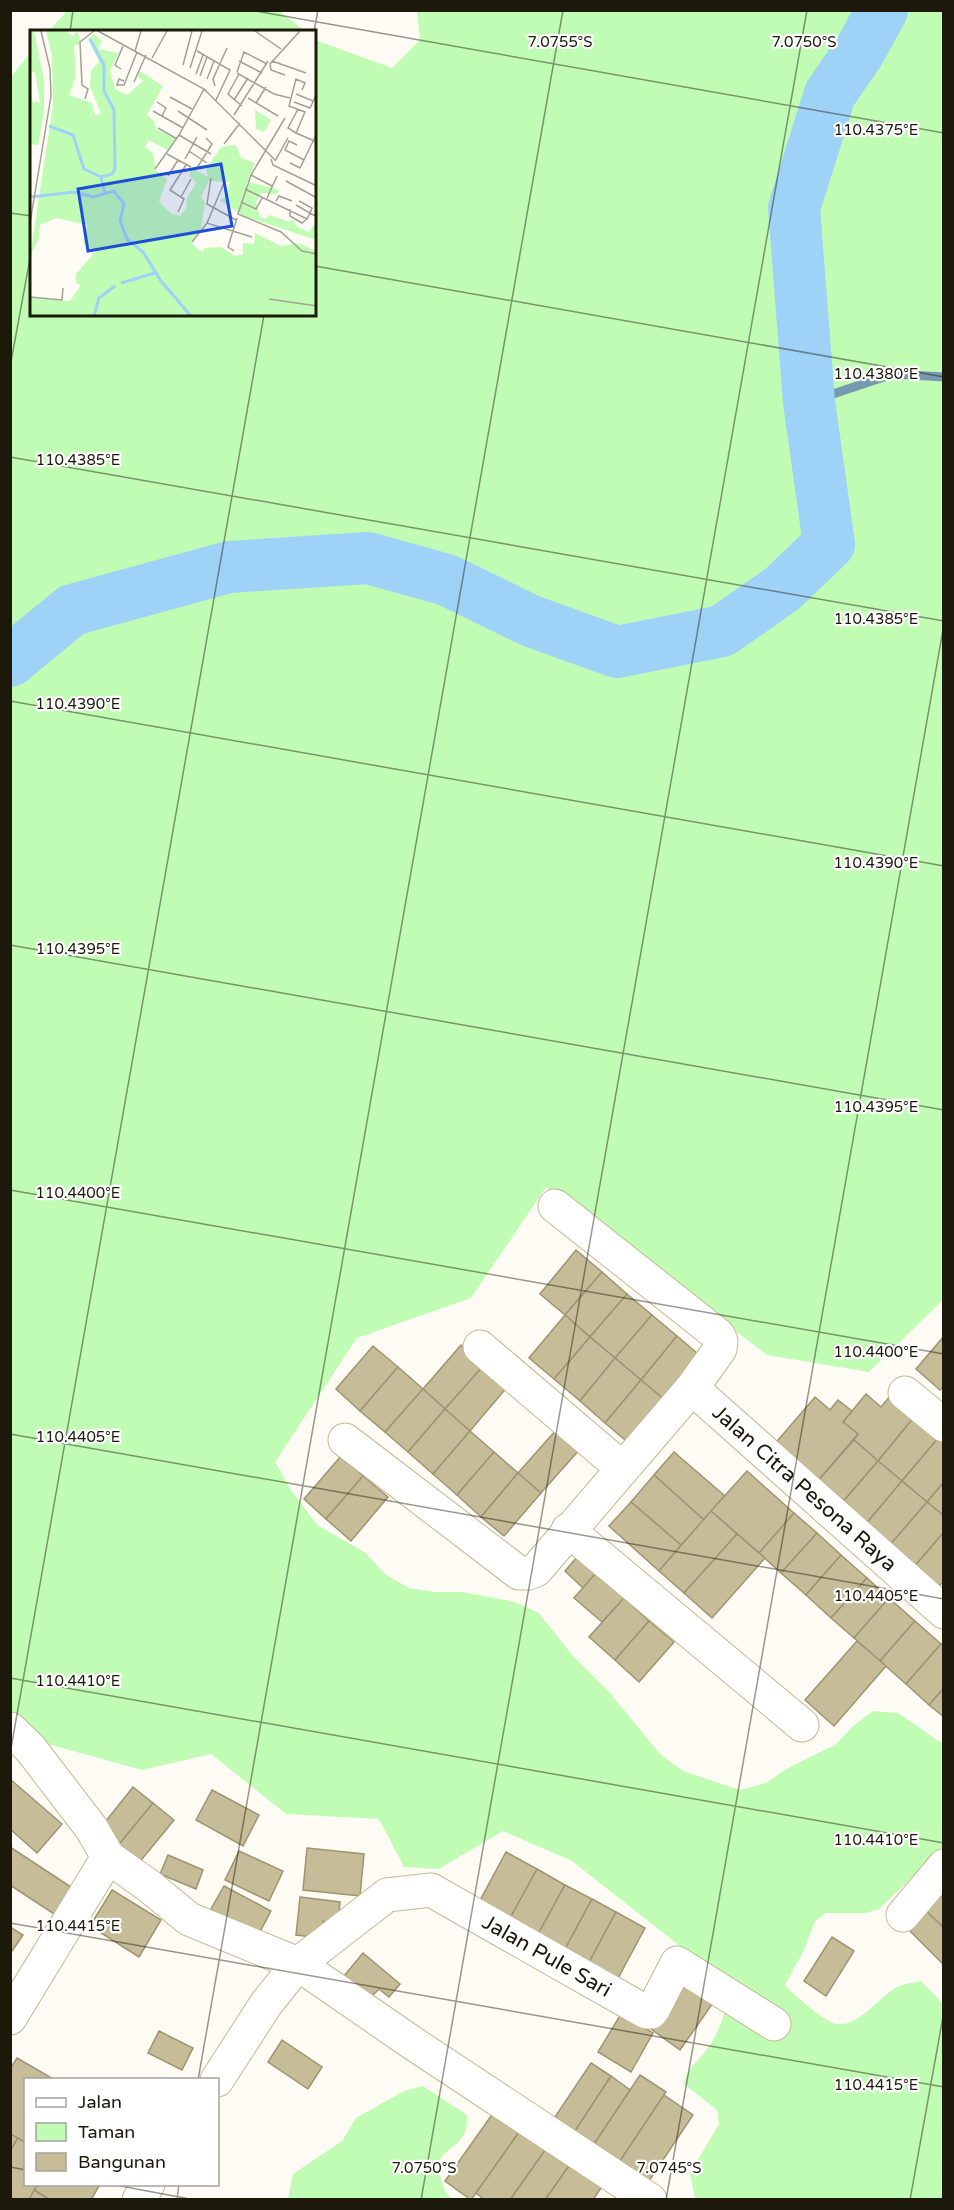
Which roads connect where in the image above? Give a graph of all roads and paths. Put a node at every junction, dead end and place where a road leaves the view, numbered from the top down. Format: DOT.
graph roads {
  1 [pos="555,1206"];
  2 [pos="480,1347"];
  3 [pos="692,1388"];
  4 [pos="905,1393"];
  5 [pos="944,1425"];
  6 [pos="345,1440"];
  7 [pos="622,1468"];
  8 [pos="568,1530"];
  9 [pos="944,1612"];
  10 [pos="802,1725"];
  11 [pos="10,1729"];
  12 [pos="108,1857"];
  13 [pos="944,1866"];
  14 [pos="903,1915"];
  15 [pos="298,1964"];
  16 [pos="10,2018"];
  17 [pos="774,2024"];
  18 [pos="218,2078"];
  19 [pos="147,2186"];
  20 [pos="139,2199"];
  21 [pos="650,2199"];
  1 -- 3 [label="street, Jalan Citra Pesona Raya"];
  2 -- 7 [label="street"];
  3 -- 7 [label="street, Jalan Citra Pesona Raya"];
  3 -- 9 [label="street, Jalan Citra Pesona Raya"];
  4 -- 5 [label="street"];
  6 -- 8 [label="street, Jalan Citra Pesona Raya"];
  7 -- 8 [label="street, Jalan Citra Pesona Raya"];
  8 -- 10 [label="street"];
  11 -- 12 [label="street"];
  12 -- 15 [label="street"];
  12 -- 16 [label="street"];
  13 -- 14 [label="street"];
  15 -- 17 [label="street, Jalan Pule Sari"];
  15 -- 18 [label="street, Jalan Pule Sari"];
  15 -- 21 [label="street"];
  19 -- 20 [label="street"];
}
